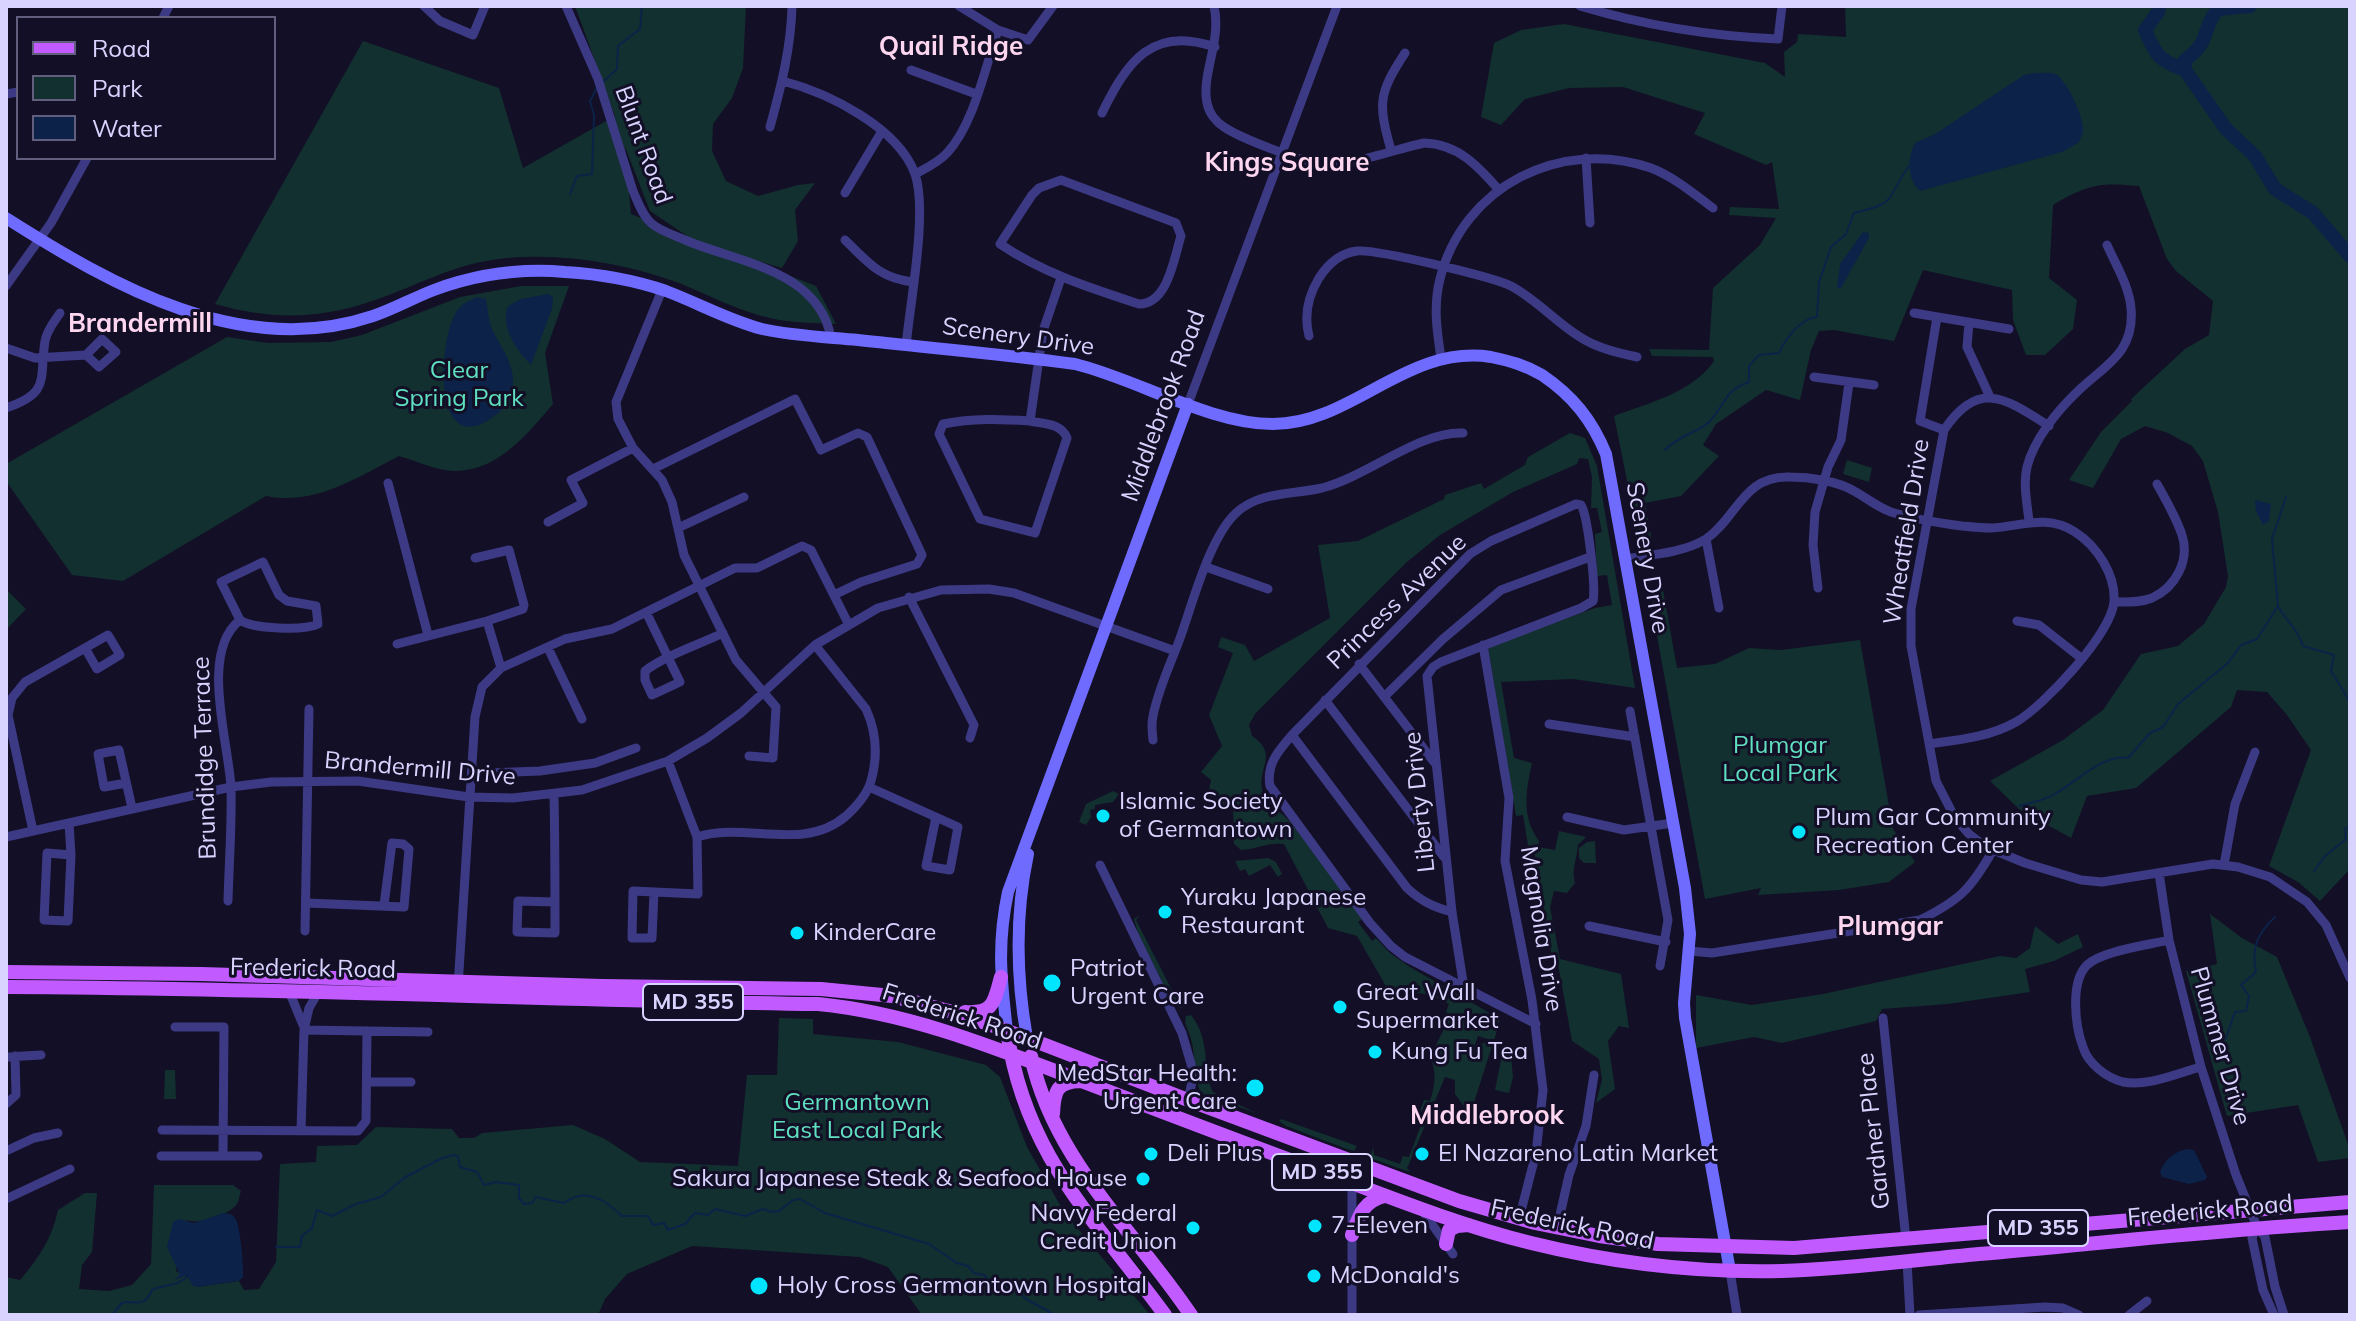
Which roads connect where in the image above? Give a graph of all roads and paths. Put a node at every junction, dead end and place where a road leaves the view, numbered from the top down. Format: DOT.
graph roads {
  1 [pos="424,6"];
  2 [pos="485,6"];
  3 [pos="566,6"];
  4 [pos="792,6"];
  5 [pos="959,6"];
  6 [pos="1053,6"];
  7 [pos="1214,6"];
  8 [pos="1337,6"];
  9 [pos="1580,6"];
  10 [pos="1782,6"];
  11 [pos="998,30"];
  12 [pos="1215,47"];
  13 [pos="1405,53"];
  14 [pos="911,70"];
  15 [pos="783,81"];
  16 [pos="976,94"];
  17 [pos="1102,113"];
  18 [pos="770,127"];
  19 [pos="882,131"];
  20 [pos="1391,150"];
  21 [pos="1281,151"];
  22 [pos="1586,158"];
  23 [pos="86,160"];
  24 [pos="915,174"];
  25 [pos="1499,190"];
  26 [pos="845,193"];
  27 [pos="1713,208"];
  28 [pos="6,218"];
  29 [pos="1590,223"];
  30 [pos="40,239"];
  31 [pos="845,240"];
  32 [pos="2107,245"];
  33 [pos="1444,267"];
  34 [pos="1061,278"];
  35 [pos="913,282"];
  36 [pos="6,286"];
  37 [pos="662,290"];
  38 [pos="60,313"];
  39 [pos="1914,313"];
  40 [pos="1937,317"];
  41 [pos="1969,322"];
  42 [pos="2009,329"];
  43 [pos="1309,336"];
  44 [pos="831,338"];
  45 [pos="906,346"];
  46 [pos="6,348"];
  47 [pos="86,355"];
  48 [pos="44,357"];
  49 [pos="1637,357"];
  50 [pos="1441,358"];
  51 [pos="1038,359"];
  52 [pos="1814,377"];
  53 [pos="1849,383"];
  54 [pos="1874,385"];
  55 [pos="1990,397"];
  56 [pos="1188,404"];
  57 [pos="6,408"];
  58 [pos="1030,421"];
  59 [pos="2049,426"];
  60 [pos="1944,430"];
  61 [pos="1463,433"];
  62 [pos="633,448"];
  63 [pos="653,469"];
  64 [pos="1824,481"];
  65 [pos="388,483"];
  66 [pos="2157,484"];
  67 [pos="744,497"];
  68 [pos="1926,520"];
  69 [pos="2029,521"];
  70 [pos="548,522"];
  71 [pos="678,528"];
  72 [pos="1706,539"];
  73 [pos="1590,557"];
  74 [pos="475,558"];
  75 [pos="1624,559"];
  76 [pos="1206,567"];
  77 [pos="698,586"];
  78 [pos="1818,588"];
  79 [pos="1268,589"];
  80 [pos="834,595"];
  81 [pos="909,597"];
  82 [pos="2114,602"];
  83 [pos="1719,608"];
  84 [pos="647,614"];
  85 [pos="240,620"];
  86 [pos="487,621"];
  87 [pos="2017,621"];
  88 [pos="848,623"];
  89 [pos="1107,626"];
  90 [pos="723,633"];
  91 [pos="428,635"];
  92 [pos="397,644"];
  93 [pos="815,645"];
  94 [pos="1483,645"];
  95 [pos="85,648"];
  96 [pos="548,648"];
  97 [pos="1175,651"];
  98 [pos="2081,658"];
  99 [pos="1359,664"];
  100 [pos="501,668"];
  101 [pos="764,693"];
  102 [pos="1384,697"];
  103 [pos="1325,700"];
  104 [pos="309,709"];
  105 [pos="1630,711"];
  106 [pos="582,719"];
  107 [pos="1549,724"];
  108 [pos="1292,735"];
  109 [pos="1635,737"];
  110 [pos="970,738"];
  111 [pos="1153,740"];
  112 [pos="9,743"];
  113 [pos="1929,744"];
  114 [pos="636,748"];
  115 [pos="2255,752"];
  116 [pos="749,756"];
  117 [pos="668,761"];
  118 [pos="595,763"];
  119 [pos="1437,764"];
  120 [pos="488,773"];
  121 [pos="308,780"];
  122 [pos="126,783"];
  123 [pos="600,784"];
  124 [pos="231,787"];
  125 [pos="869,787"];
  126 [pos="554,795"];
  127 [pos="469,797"];
  128 [pos="132,808"];
  129 [pos="936,817"];
  130 [pos="1567,817"];
  131 [pos="69,823"];
  132 [pos="1035,823"];
  133 [pos="1673,823"];
  134 [pos="1651,828"];
  135 [pos="33,831"];
  136 [pos="6,837"];
  137 [pos="697,837"];
  138 [pos="1993,850"];
  139 [pos="71,855"];
  140 [pos="1446,860"];
  141 [pos="1100,865"];
  142 [pos="2224,865"];
  143 [pos="2159,873"];
  144 [pos="654,892"];
  145 [pos="228,901"];
  146 [pos="555,902"];
  147 [pos="306,903"];
  148 [pos="384,905"];
  149 [pos="1452,912"];
  150 [pos="1589,926"];
  151 [pos="305,931"];
  152 [pos="2169,940"];
  153 [pos="1666,942"];
  154 [pos="1689,951"];
  155 [pos="1660,966"];
  156 [pos="6,972"];
  157 [pos="1001,977"];
  158 [pos="2350,978"];
  159 [pos="6,987"];
  160 [pos="458,988"];
  161 [pos="1464,988"];
  162 [pos="289,991"];
  163 [pos="319,991"];
  164 [pos="955,1012"];
  165 [pos="1883,1018"];
  166 [pos="1536,1024"];
  167 [pos="175,1027"];
  168 [pos="304,1030"];
  169 [pos="367,1031"];
  170 [pos="1007,1031"];
  171 [pos="428,1032"];
  172 [pos="1027,1038"];
  173 [pos="1011,1054"];
  174 [pos="41,1055"];
  175 [pos="11,1056"];
  176 [pos="1032,1062"];
  177 [pos="2201,1067"];
  178 [pos="1594,1075"];
  179 [pos="1081,1081"];
  180 [pos="367,1082"];
  181 [pos="411,1082"];
  182 [pos="1188,1100"];
  183 [pos="6,1104"];
  184 [pos="1053,1119"];
  185 [pos="162,1130"];
  186 [pos="223,1131"];
  187 [pos="301,1131"];
  188 [pos="58,1133"];
  189 [pos="6,1151"];
  190 [pos="161,1156"];
  191 [pos="223,1156"];
  192 [pos="258,1156"];
  193 [pos="1360,1164"];
  194 [pos="70,1169"];
  195 [pos="1352,1184"];
  196 [pos="1385,1196"];
  197 [pos="6,1199"];
  198 [pos="2350,1202"];
  199 [pos="1419,1208"];
  200 [pos="2250,1211"];
  201 [pos="1519,1219"];
  202 [pos="2350,1222"];
  203 [pos="1470,1225"];
  204 [pos="2257,1227"];
  205 [pos="1557,1228"];
  206 [pos="1352,1235"];
  207 [pos="1906,1240"];
  208 [pos="1726,1248"];
  209 [pos="1449,1249"];
  210 [pos="1907,1261"];
  211 [pos="1730,1271"];
  212 [pos="2147,1301"];
  213 [pos="1957,1314"];
  214 [pos="1165,1315"];
  215 [pos="1191,1315"];
  216 [pos="1352,1315"];
  217 [pos="1737,1315"];
  218 [pos="1910,1315"];
  219 [pos="1919,1315"];
  220 [pos="2079,1315"];
  221 [pos="2129,1315"];
  222 [pos="2274,1315"];
  223 [pos="2284,1315"];
  1 -- 2 [label="street"];
  3 -- 44 [label="street, Blunt Road"];
  4 -- 15 [label="street"];
  5 -- 11 [label="street"];
  6 -- 11 [label="street"];
  7 -- 12 [label="street"];
  8 -- 21 [label="street, Middlebrook Road"];
  9 -- 10 [label="street"];
  11 -- 16 [label="street"];
  12 -- 17 [label="street"];
  12 -- 21 [label="street"];
  13 -- 20 [label="street"];
  14 -- 16 [label="street"];
  15 -- 18 [label="street"];
  15 -- 19 [label="street"];
  16 -- 24 [label="street"];
  19 -- 24 [label="street"];
  19 -- 26 [label="street"];
  20 -- 21 [label="street"];
  20 -- 25 [label="street"];
  21 -- 56 [label="street, Middlebrook Road"];
  22 -- 25 [label="street"];
  22 -- 27 [label="street"];
  22 -- 29 [label="street"];
  23 -- 30 [label="street"];
  24 -- 35 [label="street"];
  25 -- 33 [label="street"];
  28 -- 30 [label="street, Scenery Drive"];
  30 -- 36 [label="street"];
  30 -- 37 [label="street, Scenery Drive"];
  31 -- 35 [label="street"];
  32 -- 59 [label="street"];
  33 -- 43 [label="street"];
  33 -- 49 [label="street"];
  33 -- 50 [label="street"];
  34 -- 34 [label="street"];
  34 -- 51 [label="street"];
  35 -- 45 [label="street"];
  37 -- 44 [label="street, Scenery Drive"];
  37 -- 62 [label="street"];
  38 -- 48 [label="street"];
  39 -- 40 [label="street"];
  40 -- 41 [label="street"];
  40 -- 60 [label="street"];
  41 -- 42 [label="street"];
  41 -- 55 [label="street"];
  44 -- 45 [label="street, Scenery Drive"];
  45 -- 51 [label="street, Scenery Drive"];
  46 -- 48 [label="street"];
  47 -- 48 [label="street"];
  48 -- 57 [label="street"];
  50 -- 56 [label="street, Scenery Drive"];
  50 -- 75 [label="street, Scenery Drive"];
  51 -- 56 [label="street, Scenery Drive"];
  51 -- 58 [label="street"];
  52 -- 53 [label="street"];
  53 -- 54 [label="street"];
  53 -- 64 [label="street"];
  55 -- 59 [label="street"];
  55 -- 60 [label="street, Wheatfield Drive"];
  56 -- 89 [label="street, Middlebrook Road"];
  58 -- 58 [label="street"];
  59 -- 69 [label="street"];
  60 -- 68 [label="street, Wheatfield Drive"];
  61 -- 76 [label="street"];
  62 -- 63 [label="street"];
  62 -- 70 [label="street"];
  63 -- 71 [label="street"];
  63 -- 80 [label="street"];
  64 -- 68 [label="street"];
  64 -- 72 [label="street"];
  64 -- 78 [label="street"];
  65 -- 91 [label="street"];
  66 -- 82 [label="street"];
  67 -- 71 [label="street"];
  68 -- 69 [label="street"];
  68 -- 113 [label="street, Wheatfield Drive"];
  69 -- 82 [label="street"];
  71 -- 77 [label="street"];
  72 -- 75 [label="street"];
  72 -- 83 [label="street"];
  73 -- 94 [label="street"];
  73 -- 99 [label="street, Princess Avenue"];
  73 -- 102 [label="street"];
  74 -- 86 [label="street"];
  75 -- 133 [label="street, Scenery Drive"];
  76 -- 79 [label="street"];
  76 -- 97 [label="street"];
  77 -- 80 [label="street"];
  77 -- 84 [label="street"];
  77 -- 90 [label="street"];
  80 -- 88 [label="street"];
  81 -- 88 [label="street, Brandermill Drive"];
  81 -- 89 [label="street, Brandermill Drive"];
  81 -- 110 [label="street"];
  82 -- 98 [label="street"];
  84 -- 90 [label="street"];
  84 -- 96 [label="street"];
  85 -- 85 [label="street"];
  85 -- 124 [label="street, Brundidge Terrace"];
  86 -- 91 [label="street"];
  86 -- 100 [label="street"];
  87 -- 98 [label="street"];
  88 -- 93 [label="street, Brandermill Drive"];
  89 -- 97 [label="street, Brandermill Drive"];
  89 -- 132 [label="street, Middlebrook Road"];
  90 -- 101 [label="street"];
  91 -- 92 [label="street"];
  93 -- 101 [label="street, Brandermill Drive"];
  93 -- 125 [label="street"];
  94 -- 119 [label="street, Liberty Drive"];
  94 -- 166 [label="street, Magnolia Drive"];
  95 -- 112 [label="street"];
  96 -- 100 [label="street"];
  96 -- 106 [label="street"];
  97 -- 111 [label="street"];
  98 -- 113 [label="street"];
  99 -- 102 [label="street"];
  99 -- 103 [label="street, Princess Avenue"];
  100 -- 127 [label="street"];
  101 -- 116 [label="street"];
  101 -- 117 [label="street, Brandermill Drive"];
  102 -- 119 [label="street"];
  103 -- 108 [label="street, Princess Avenue"];
  103 -- 140 [label="street"];
  104 -- 121 [label="street"];
  105 -- 109 [label="street"];
  107 -- 109 [label="street"];
  108 -- 149 [label="street"];
  108 -- 161 [label="street, Princess Avenue"];
  109 -- 134 [label="street"];
  112 -- 135 [label="street"];
  113 -- 138 [label="street, Wheatfield Drive"];
  114 -- 118 [label="street"];
  115 -- 142 [label="street"];
  117 -- 123 [label="street, Brandermill Drive"];
  117 -- 137 [label="street"];
  118 -- 120 [label="street"];
  118 -- 123 [label="street"];
  119 -- 140 [label="street, Liberty Drive"];
  121 -- 124 [label="street, Brandermill Drive"];
  121 -- 127 [label="street, Brandermill Drive"];
  121 -- 147 [label="street"];
  122 -- 128 [label="street"];
  123 -- 126 [label="street, Brandermill Drive"];
  124 -- 128 [label="street, Brandermill Drive"];
  124 -- 145 [label="street, Brundidge Terrace"];
  125 -- 129 [label="street"];
  125 -- 137 [label="street"];
  126 -- 127 [label="street, Brandermill Drive"];
  126 -- 146 [label="street"];
  127 -- 160 [label="street"];
  128 -- 131 [label="street, Brandermill Drive"];
  129 -- 129 [label="street"];
  130 -- 134 [label="street"];
  131 -- 135 [label="street, Brandermill Drive"];
  131 -- 139 [label="street"];
  132 -- 157 [label="street, Middlebrook Road"];
  132 -- 172 [label="street, Middlebrook Road"];
  133 -- 134 [label="street"];
  133 -- 154 [label="street, Scenery Drive"];
  134 -- 153 [label="street"];
  135 -- 136 [label="street, Brandermill Drive"];
  137 -- 144 [label="street"];
  138 -- 143 [label="street, Wheatfield Drive"];
  138 -- 154 [label="street"];
  139 -- 139 [label="street"];
  140 -- 149 [label="street, Liberty Drive"];
  141 -- 182 [label="street"];
  142 -- 143 [label="street, Wheatfield Drive"];
  142 -- 158 [label="street, Wheatfield Drive"];
  143 -- 152 [label="street, Plummer Drive"];
  144 -- 144 [label="street"];
  146 -- 146 [label="street"];
  147 -- 148 [label="street"];
  147 -- 151 [label="street"];
  148 -- 148 [label="street"];
  149 -- 161 [label="street, Liberty Drive"];
  150 -- 153 [label="street"];
  152 -- 177 [label="street, Plummer Drive"];
  152 -- 177 [label="street"];
  153 -- 155 [label="street"];
  154 -- 208 [label="street, Scenery Drive"];
  156 -- 160 [label="main road, Frederick Road / MD 355"];
  157 -- 164 [label="main road"];
  157 -- 170 [label="street, Middlebrook Road"];
  159 -- 162 [label="main road, Frederick Road / MD 355"];
  160 -- 163 [label="main road, Frederick Road / MD 355"];
  160 -- 164 [label="main road, Frederick Road / MD 355"];
  160 -- 173 [label="main road, Frederick Road / MD 355"];
  161 -- 166 [label="street"];
  162 -- 163 [label="main road, Frederick Road / MD 355"];
  162 -- 168 [label="street"];
  163 -- 168 [label="street"];
  164 -- 170 [label="main road, Frederick Road / MD 355"];
  165 -- 207 [label="street, Gardner Place"];
  166 -- 201 [label="street, Magnolia Drive"];
  167 -- 186 [label="street"];
  168 -- 169 [label="street"];
  168 -- 187 [label="street"];
  169 -- 171 [label="street"];
  169 -- 180 [label="street"];
  170 -- 172 [label="main road, Frederick Road / MD 355"];
  170 -- 173 [label="main road, Middlebrook Road"];
  172 -- 176 [label="main road, Middlebrook Road"];
  172 -- 182 [label="main road, Frederick Road / MD 355"];
  173 -- 176 [label="main road, Frederick Road / MD 355"];
  173 -- 214 [label="main road, Middlebrook Road"];
  174 -- 175 [label="street"];
  175 -- 183 [label="street"];
  176 -- 179 [label="main road, Frederick Road / MD 355"];
  176 -- 184 [label="main road, Middlebrook Road"];
  177 -- 200 [label="street, Plummer Drive"];
  178 -- 205 [label="street"];
  179 -- 184 [label="main road"];
  179 -- 195 [label="main road, Frederick Road / MD 355"];
  180 -- 181 [label="street"];
  180 -- 187 [label="street"];
  182 -- 193 [label="main road, Frederick Road / MD 355"];
  184 -- 215 [label="main road, Middlebrook Road"];
  185 -- 186 [label="street"];
  186 -- 187 [label="street"];
  186 -- 191 [label="street"];
  188 -- 189 [label="street"];
  190 -- 191 [label="street"];
  191 -- 192 [label="street"];
  193 -- 195 [label="street"];
  193 -- 201 [label="main road, Frederick Road / MD 355"];
  194 -- 197 [label="street"];
  195 -- 196 [label="main road, Frederick Road / MD 355"];
  195 -- 206 [label="street"];
  196 -- 199 [label="main road, Frederick Road / MD 355"];
  196 -- 206 [label="main road"];
  198 -- 200 [label="main road, Frederick Road / MD 355"];
  199 -- 203 [label="main road, Frederick Road / MD 355"];
  199 -- 209 [label="street"];
  200 -- 204 [label="street, Plummer Drive"];
  200 -- 207 [label="main road, Frederick Road / MD 355"];
  201 -- 205 [label="main road, Frederick Road / MD 355"];
  202 -- 204 [label="main road, Frederick Road / MD 355"];
  203 -- 209 [label="main road"];
  203 -- 211 [label="main road, Frederick Road / MD 355"];
  204 -- 210 [label="main road, Frederick Road / MD 355"];
  204 -- 222 [label="street, Plummer Drive"];
  204 -- 223 [label="street, Plummer Drive"];
  205 -- 208 [label="main road, Frederick Road / MD 355"];
  206 -- 216 [label="street"];
  207 -- 208 [label="main road, Frederick Road / MD 355"];
  208 -- 211 [label="street, Scenery Drive"];
  210 -- 211 [label="main road, Frederick Road / MD 355"];
  210 -- 218 [label="street"];
  211 -- 217 [label="street"];
  212 -- 221 [label="street"];
  213 -- 219 [label="street"];
  213 -- 220 [label="street"];
}
